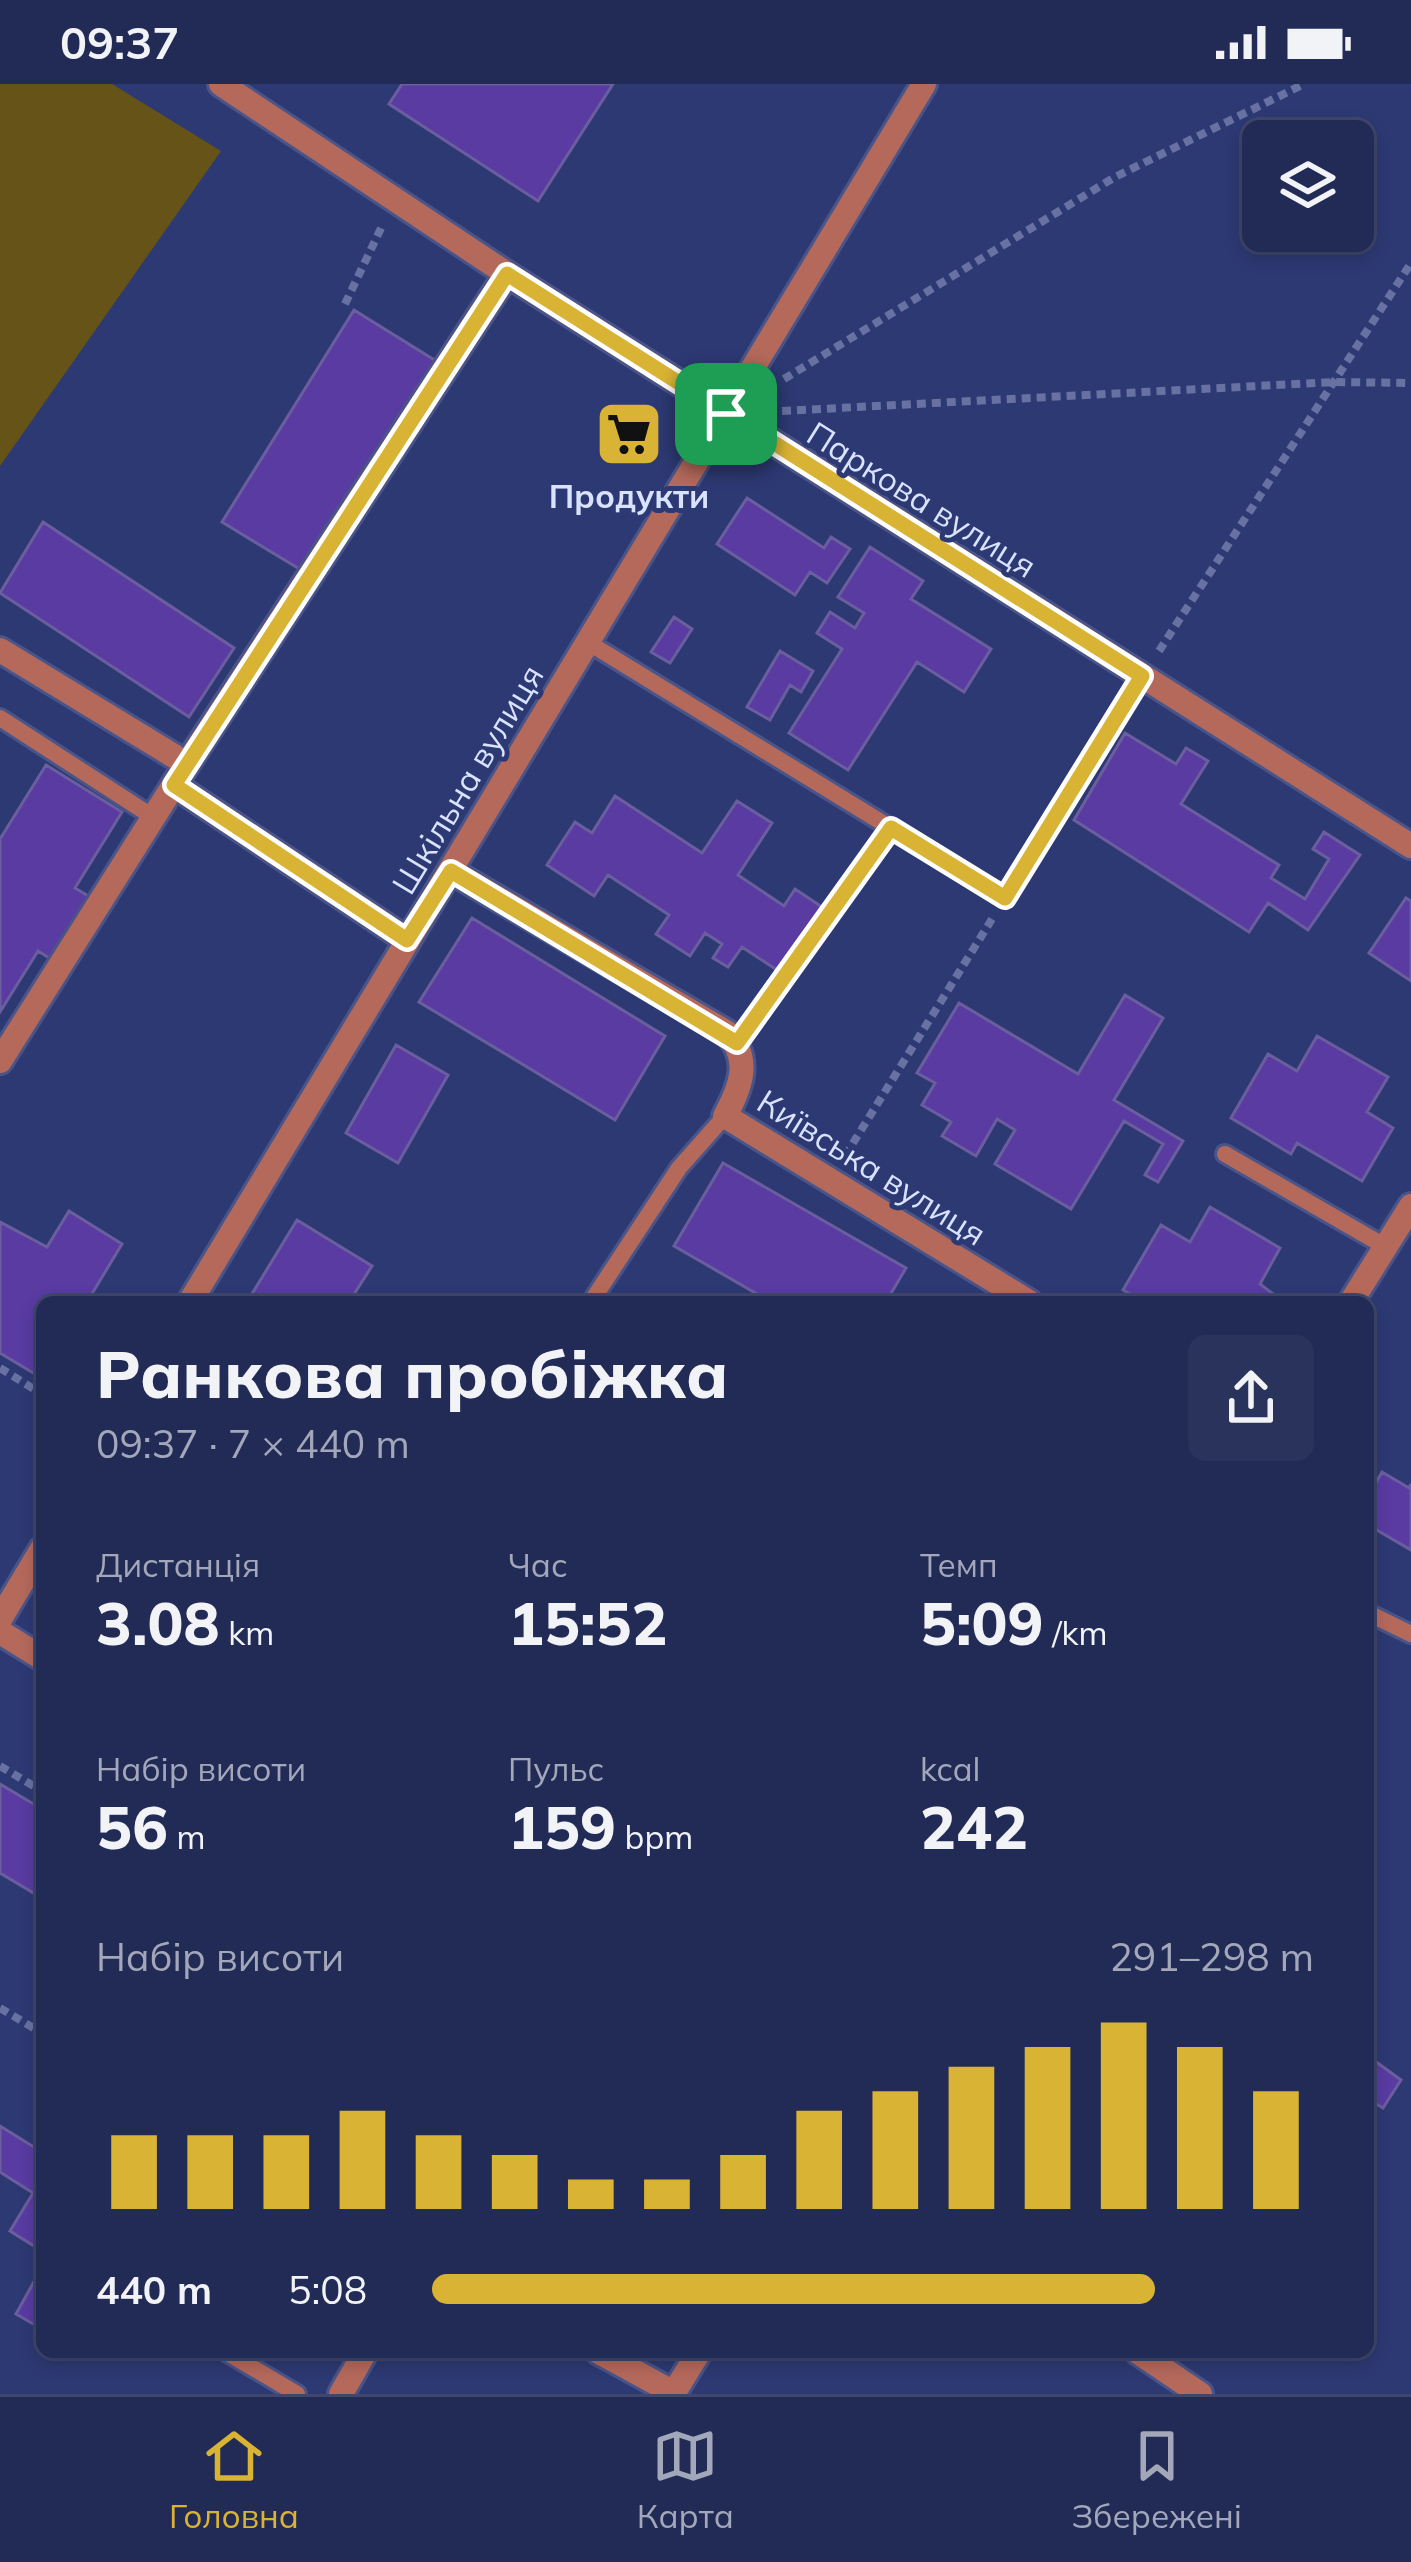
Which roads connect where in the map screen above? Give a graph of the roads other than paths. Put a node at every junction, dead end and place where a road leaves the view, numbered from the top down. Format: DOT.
graph roads {
  1 [pos="221,84"];
  2 [pos="924,84"];
  3 [pos="507,274"];
  4 [pos="726,414"];
  5 [pos="589,643"];
  6 [pos="0,650"];
  7 [pos="0,718"];
  8 [pos="180,775"];
  9 [pos="153,817"];
  10 [pos="1411,846"];
  11 [pos="451,871"];
  12 [pos="1005,898"];
  13 [pos="407,940"];
  14 [pos="0,1061"];
  15 [pos="725,1115"];
  16 [pos="1225,1154"];
  17 [pos="1411,1206"];
  18 [pos="1386,1247"];
  19 [pos="194,1296"];
  20 [pos="595,1296"];
  21 [pos="1019,1296"];
  22 [pos="1355,1296"];
  23 [pos="36,1559"];
  24 [pos="1374,1616"];
  25 [pos="0,1619"];
  26 [pos="0,1632"];
  27 [pos="1411,1634"];
  28 [pos="36,1654"];
  29 [pos="236,2358"];
  30 [pos="362,2358"];
  31 [pos="609,2358"];
  32 [pos="695,2358"];
  33 [pos="1147,2358"];
  34 [pos="297,2394"];
  35 [pos="341,2394"];
  36 [pos="674,2394"];
  37 [pos="1200,2394"];
  1 -- 3 [label="street, Паркова вулиця"];
  2 -- 4 [label="street, Шкільна вулиця"];
  3 -- 4 [label="street, Паркова вулиця"];
  3 -- 8 [label="street"];
  4 -- 5 [label="street, Шкільна вулиця"];
  4 -- 10 [label="street, Паркова вулиця"];
  5 -- 11 [label="street, Шкільна вулиця"];
  5 -- 12 [label="lane"];
  6 -- 8 [label="street"];
  7 -- 9 [label="lane"];
  8 -- 9 [label="street"];
  8 -- 13 [label="street"];
  9 -- 14 [label="street"];
  11 -- 13 [label="street, Шкільна вулиця"];
  11 -- 15 [label="street, Київська вулиця"];
  13 -- 19 [label="street, Шкільна вулиця"];
  15 -- 20 [label="lane"];
  15 -- 21 [label="street, Київська вулиця"];
  16 -- 18 [label="lane"];
  17 -- 18 [label="street"];
  18 -- 22 [label="street"];
  23 -- 25 [label="street"];
  24 -- 27 [label="lane"];
  26 -- 28 [label="street"];
  29 -- 34 [label="lane"];
  30 -- 35 [label="street"];
  31 -- 36 [label="street"];
  32 -- 36 [label="street"];
  33 -- 37 [label="street"];
}
